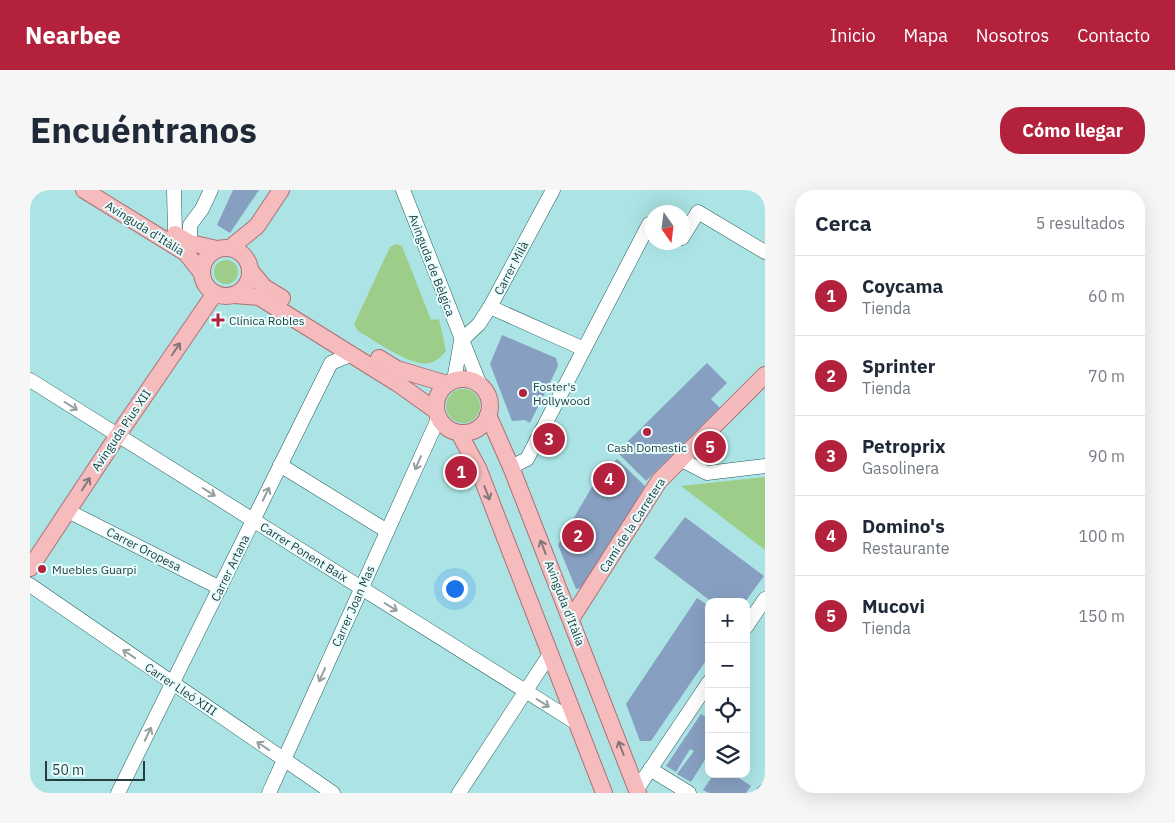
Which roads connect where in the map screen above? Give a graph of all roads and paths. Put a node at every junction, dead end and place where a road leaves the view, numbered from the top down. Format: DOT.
graph roads {
  1 [pos="84,190"];
  2 [pos="102,190"];
  3 [pos="174,190"];
  4 [pos="210,190"];
  5 [pos="281,190"];
  6 [pos="403,190"];
  7 [pos="553,190"];
  8 [pos="690,225"];
  9 [pos="257,226"];
  10 [pos="645,232"];
  11 [pos="175,234"];
  12 [pos="190,243"];
  13 [pos="224,248"];
  14 [pos="765,252"];
  15 [pos="248,264"];
  16 [pos="201,272"];
  17 [pos="215,293"];
  18 [pos="234,295"];
  19 [pos="490,307"];
  20 [pos="462,340"];
  21 [pos="584,349"];
  22 [pos="352,354"];
  23 [pos="765,375"];
  24 [pos="30,380"];
  25 [pos="450,382"];
  26 [pos="480,385"];
  27 [pos="437,414"];
  28 [pos="488,415"];
  29 [pos="459,433"];
  30 [pos="118,435"];
  31 [pos="680,459"];
  32 [pos="280,465"];
  33 [pos="765,466"];
  34 [pos="512,467"];
  35 [pos="68,511"];
  36 [pos="253,520"];
  37 [pos="387,531"];
  38 [pos="30,568"];
  39 [pos="30,585"];
  40 [pos="220,588"];
  41 [pos="361,588"];
  42 [pos="765,599"];
  43 [pos="571,619"];
  44 [pos="750,620"];
  45 [pos="550,654"];
  46 [pos="173,683"];
  47 [pos="705,688"];
  48 [pos="524,691"];
  49 [pos="578,724"];
  50 [pos="284,760"];
  51 [pos="650,769"];
  52 [pos="638,791"];
  53 [pos="118,793"];
  54 [pos="268,793"];
  55 [pos="332,793"];
  56 [pos="458,793"];
  57 [pos="604,793"];
  58 [pos="689,793"];
  1 -- 16 [label="main road, Avinguda d'Itàlia"];
  2 -- 11 [label="main road, Avinguda d'Itàlia"];
  3 -- 11 [label="street"];
  4 -- 12 [label="street"];
  5 -- 9 [label="main road"];
  6 -- 20 [label="street, Avinguda de Bèlgica"];
  7 -- 19 [label="street, Carrer Milà"];
  8 -- 14 [label="street"];
  9 -- 13 [label="main road"];
  9 -- 15 [label="main road"];
  10 -- 21 [label="street"];
  11 -- 12 [label="main road, Avinguda d'Itàlia"];
  12 -- 13 [label="main road, Avinguda d'Itàlia"];
  13 -- 15 [label="main road"];
  13 -- 16 [label="main road"];
  15 -- 18 [label="main road"];
  15 -- 25 [label="main road"];
  16 -- 17 [label="main road"];
  17 -- 18 [label="main road"];
  30 -- 17 [label="main road, Avinguda Pius XII, one-way"];
  18 -- 22 [label="main road"];
  19 -- 20 [label="street, Carrer Milà"];
  19 -- 21 [label="street"];
  20 -- 25 [label="street"];
  20 -- 26 [label="street, Avinguda de Bèlgica"];
  21 -- 34 [label="street"];
  22 -- 27 [label="main road"];
  22 -- 32 [label="street, Carrer Artana"];
  23 -- 31 [label="main road, Camí de la Carretera"];
  24 -- 30 [label="street, Carrer Ponent Baix, one-way"];
  25 -- 26 [label="main road"];
  25 -- 27 [label="main road"];
  26 -- 28 [label="main road"];
  27 -- 29 [label="main road"];
  27 -- 37 [label="street, Carrer Joan Mas, one-way"];
  28 -- 29 [label="main road"];
  28 -- 34 [label="main road, Avinguda d'Itàlia"];
  29 -- 45 [label="main road, one-way"];
  35 -- 30 [label="main road, Avinguda Pius XII, one-way"];
  30 -- 36 [label="street, Carrer Ponent Baix, one-way"];
  31 -- 33 [label="street"];
  31 -- 43 [label="main road, Camí de la Carretera"];
  36 -- 32 [label="street, Carrer Artana, one-way"];
  32 -- 37 [label="street"];
  43 -- 34 [label="main road, Avinguda d'Itàlia, one-way"];
  35 -- 38 [label="main road, Avinguda Pius XII"];
  35 -- 40 [label="street, Carrer Oropesa"];
  36 -- 40 [label="street, Carrer Artana"];
  36 -- 41 [label="street, Carrer Ponent Baix"];
  37 -- 41 [label="street, Carrer Joan Mas"];
  46 -- 39 [label="street, Carrer Lleó XIII, one-way"];
  40 -- 46 [label="street, Carrer Artana"];
  41 -- 48 [label="street, Carrer Ponent Baix, one-way"];
  41 -- 50 [label="street, Carrer Joan Mas, one-way"];
  42 -- 44 [label="street"];
  52 -- 43 [label="main road, Avinguda d'Itàlia, one-way"];
  45 -- 48 [label="street"];
  45 -- 49 [label="main road"];
  50 -- 46 [label="street, Carrer Lleó XIII, one-way"];
  53 -- 46 [label="street, Carrer Artana, one-way"];
  47 -- 51 [label="street"];
  48 -- 49 [label="street, Carrer Ponent Baix, one-way"];
  48 -- 56 [label="street"];
  49 -- 57 [label="main road"];
  50 -- 54 [label="street, Carrer Joan Mas"];
  50 -- 55 [label="street, Carrer Lleó XIII"];
  51 -- 52 [label="street"];
  51 -- 58 [label="street"];
}
